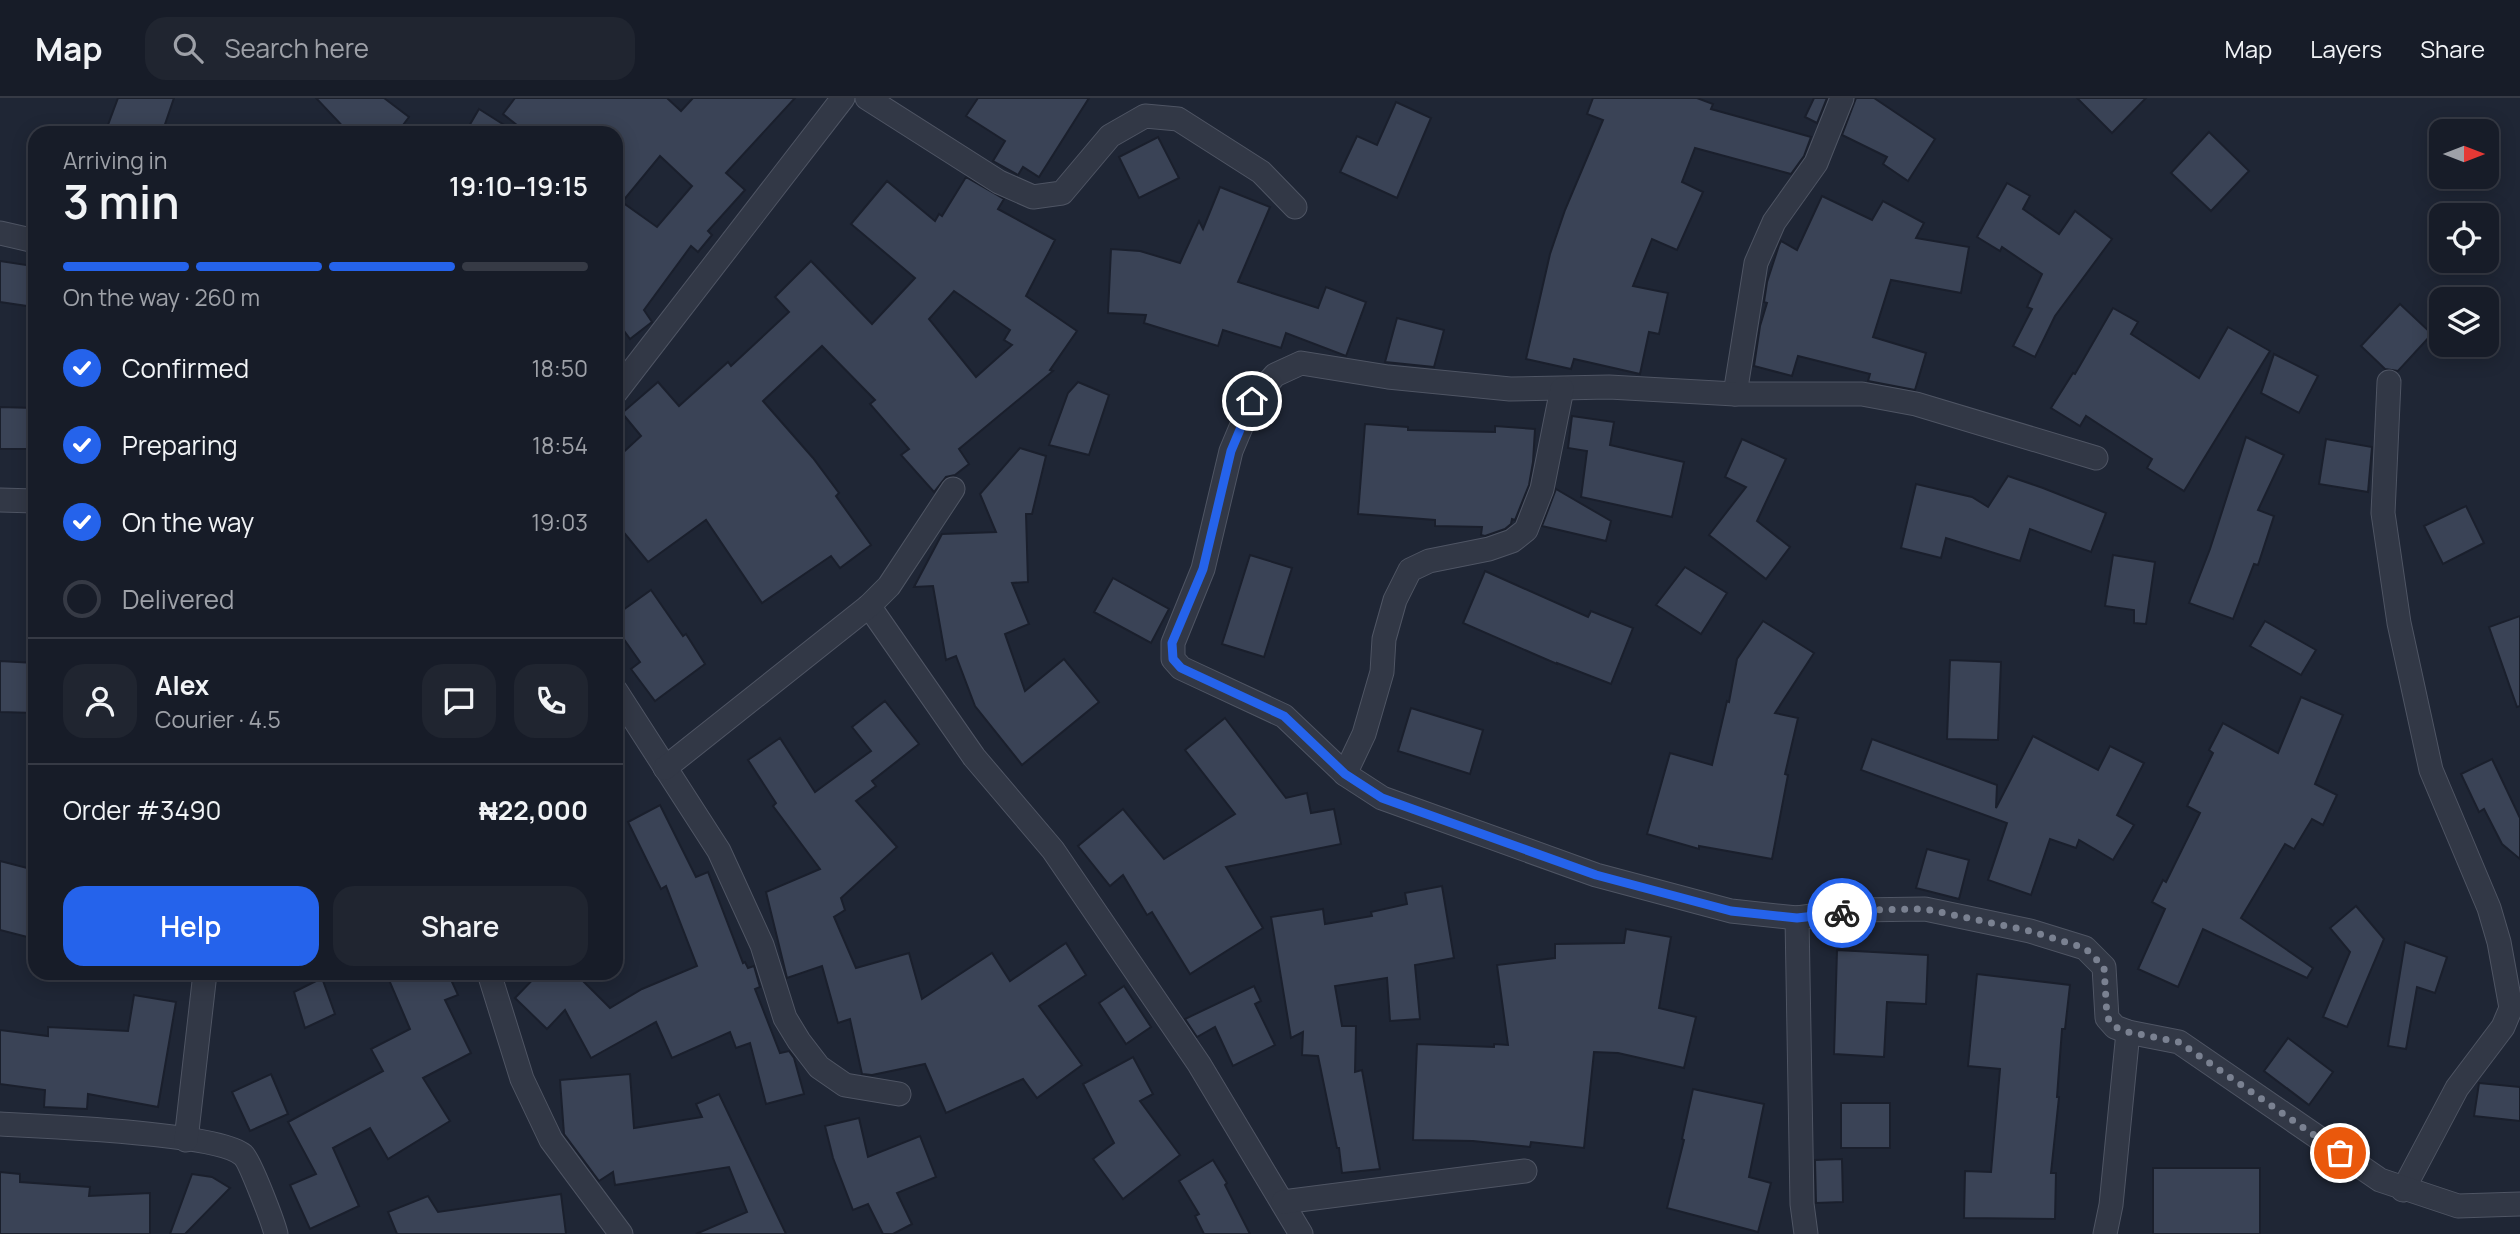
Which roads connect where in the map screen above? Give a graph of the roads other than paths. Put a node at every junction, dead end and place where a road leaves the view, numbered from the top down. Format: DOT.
graph roads {
  1 [pos="843,98"];
  2 [pos="867,98"];
  3 [pos="1842,98"];
  4 [pos="1295,207"];
  5 [pos="0,233"];
  6 [pos="28,239"];
  7 [pos="2389,382"];
  8 [pos="623,384"];
  9 [pos="1562,388"];
  10 [pos="1735,394"];
  11 [pos="2096,458"];
  12 [pos="953,489"];
  13 [pos="0,500"];
  14 [pos="28,501"];
  15 [pos="869,606"];
  16 [pos="623,702"];
  17 [pos="666,768"];
  18 [pos="1345,774"];
  19 [pos="1797,918"];
  20 [pos="204,980"];
  21 [pos="491,980"];
  22 [pos="2128,1032"];
  23 [pos="899,1094"];
  24 [pos="0,1124"];
  25 [pos="186,1140"];
  26 [pos="1525,1171"];
  27 [pos="2403,1189"];
  28 [pos="1283,1202"];
  29 [pos="2520,1204"];
  30 [pos="276,1234"];
  31 [pos="621,1234"];
  32 [pos="1301,1234"];
  33 [pos="1806,1234"];
  34 [pos="2105,1234"];
  1 -- 8 [label="street"];
  2 -- 4 [label="street"];
  3 -- 10 [label="street"];
  5 -- 6 [label="street"];
  7 -- 27 [label="street"];
  9 -- 10 [label="street"];
  9 -- 18 [label="street"];
  9 -- 18 [label="street"];
  10 -- 11 [label="street"];
  12 -- 15 [label="street"];
  13 -- 14 [label="street"];
  15 -- 17 [label="street"];
  15 -- 28 [label="street"];
  16 -- 17 [label="street"];
  17 -- 23 [label="street"];
  18 -- 19 [label="street"];
  19 -- 22 [label="street"];
  19 -- 33 [label="street"];
  20 -- 25 [label="street"];
  21 -- 31 [label="street"];
  22 -- 27 [label="street"];
  22 -- 34 [label="street"];
  24 -- 25 [label="street"];
  25 -- 30 [label="street"];
  26 -- 28 [label="street"];
  27 -- 29 [label="street"];
  28 -- 32 [label="street"];
}
